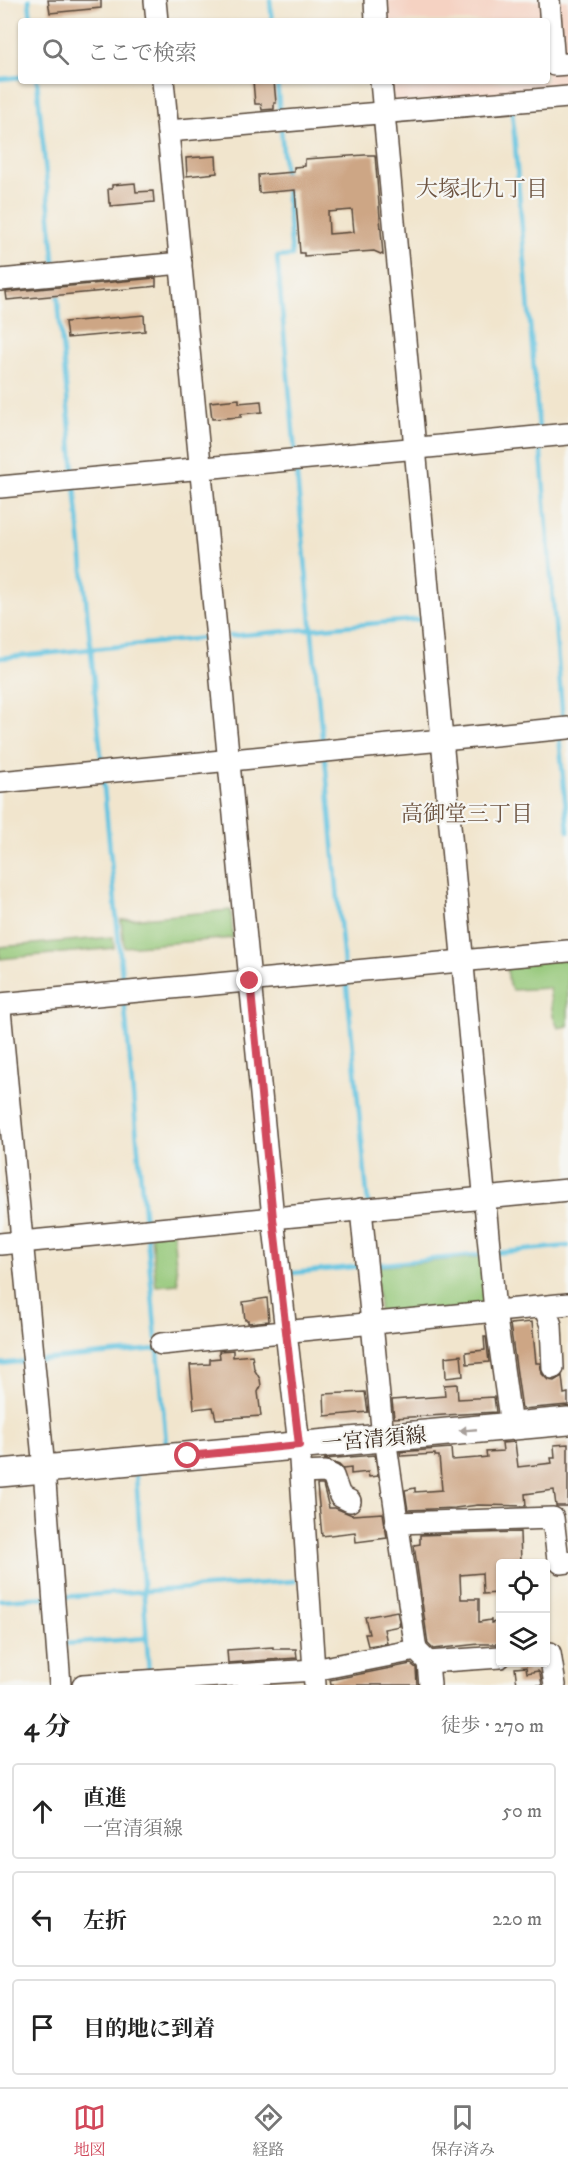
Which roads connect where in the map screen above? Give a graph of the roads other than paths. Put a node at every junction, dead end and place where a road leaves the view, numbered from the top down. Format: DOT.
graph roads {
  1 [pos="155,0"];
  2 [pos="375,0"];
  3 [pos="549,0"];
  4 [pos="157,18"];
  5 [pos="376,18"];
  6 [pos="568,64"];
  7 [pos="163,84"];
  8 [pos="381,84"];
  9 [pos="568,97"];
  10 [pos="384,112"];
  11 [pos="168,131"];
  12 [pos="181,263"];
  13 [pos="0,280"];
  14 [pos="568,434"];
  15 [pos="414,448"];
  16 [pos="201,467"];
  17 [pos="0,487"];
  18 [pos="568,728"];
  19 [pos="442,739"];
  20 [pos="229,760"];
  21 [pos="0,782"];
  22 [pos="568,951"];
  23 [pos="463,961"];
  24 [pos="250,981"];
  25 [pos="0,1004"];
  26 [pos="0,1010"];
  27 [pos="568,1190"];
  28 [pos="485,1197"];
  29 [pos="362,1209"];
  30 [pos="273,1218"];
  31 [pos="22,1242"];
  32 [pos="0,1244"];
  33 [pos="568,1304"];
  34 [pos="544,1306"];
  35 [pos="495,1311"];
  36 [pos="373,1323"];
  37 [pos="286,1332"];
  38 [pos="161,1344"];
  39 [pos="553,1368"];
  40 [pos="568,1421"];
  41 [pos="511,1426"];
  42 [pos="384,1438"];
  43 [pos="299,1445"];
  44 [pos="44,1469"];
  45 [pos="0,1473"];
  46 [pos="301,1473"];
  47 [pos="350,1501"];
  48 [pos="396,1523"];
  49 [pos="568,1562"];
  50 [pos="555,1653"];
  51 [pos="422,1656"];
  52 [pos="496,1657"];
  53 [pos="315,1677"];
  54 [pos="60,1685"];
  55 [pos="83,1685"];
  56 [pos="430,1685"];
  57 [pos="555,1685"];
  1 -- 4 [label="street"];
  2 -- 5 [label="street"];
  3 -- 6 [label="street"];
  7 -- 11 [label="street"];
  8 -- 10 [label="street"];
  9 -- 10 [label="street"];
  10 -- 11 [label="street"];
  10 -- 15 [label="street"];
  11 -- 12 [label="street"];
  12 -- 13 [label="street"];
  12 -- 16 [label="street"];
  14 -- 15 [label="street"];
  15 -- 16 [label="street"];
  15 -- 19 [label="street"];
  16 -- 17 [label="street"];
  16 -- 20 [label="street"];
  18 -- 19 [label="street"];
  19 -- 20 [label="street"];
  19 -- 23 [label="street"];
  20 -- 21 [label="street"];
  20 -- 24 [label="street"];
  22 -- 23 [label="street"];
  23 -- 24 [label="street"];
  23 -- 28 [label="street"];
  24 -- 25 [label="street"];
  24 -- 30 [label="street"];
  26 -- 31 [label="street"];
  27 -- 28 [label="street"];
  28 -- 29 [label="street"];
  28 -- 35 [label="street"];
  29 -- 30 [label="street"];
  29 -- 36 [label="street"];
  30 -- 31 [label="street"];
  30 -- 37 [label="street"];
  31 -- 32 [label="street"];
  31 -- 44 [label="street"];
  33 -- 34 [label="street"];
  34 -- 35 [label="street"];
  34 -- 39 [label="street"];
  35 -- 36 [label="street"];
  35 -- 41 [label="street"];
  36 -- 37 [label="street"];
  36 -- 42 [label="street"];
  37 -- 38 [label="street"];
  37 -- 43 [label="street"];
  40 -- 41 [label="main road, 一宮清須線"];
  41 -- 42 [label="main road, 一宮清須線, one-way"];
  42 -- 43 [label="main road, 一宮清須線"];
  42 -- 48 [label="street"];
  43 -- 44 [label="main road, 一宮清須線"];
  43 -- 46 [label="street"];
  44 -- 45 [label="main road, 一宮清須線"];
  44 -- 54 [label="street"];
  46 -- 47 [label="street"];
  46 -- 53 [label="street"];
  48 -- 49 [label="street"];
  48 -- 51 [label="street"];
  50 -- 57 [label="street"];
  51 -- 52 [label="street"];
  51 -- 53 [label="street"];
  51 -- 56 [label="street"];
  53 -- 55 [label="street"];
}
